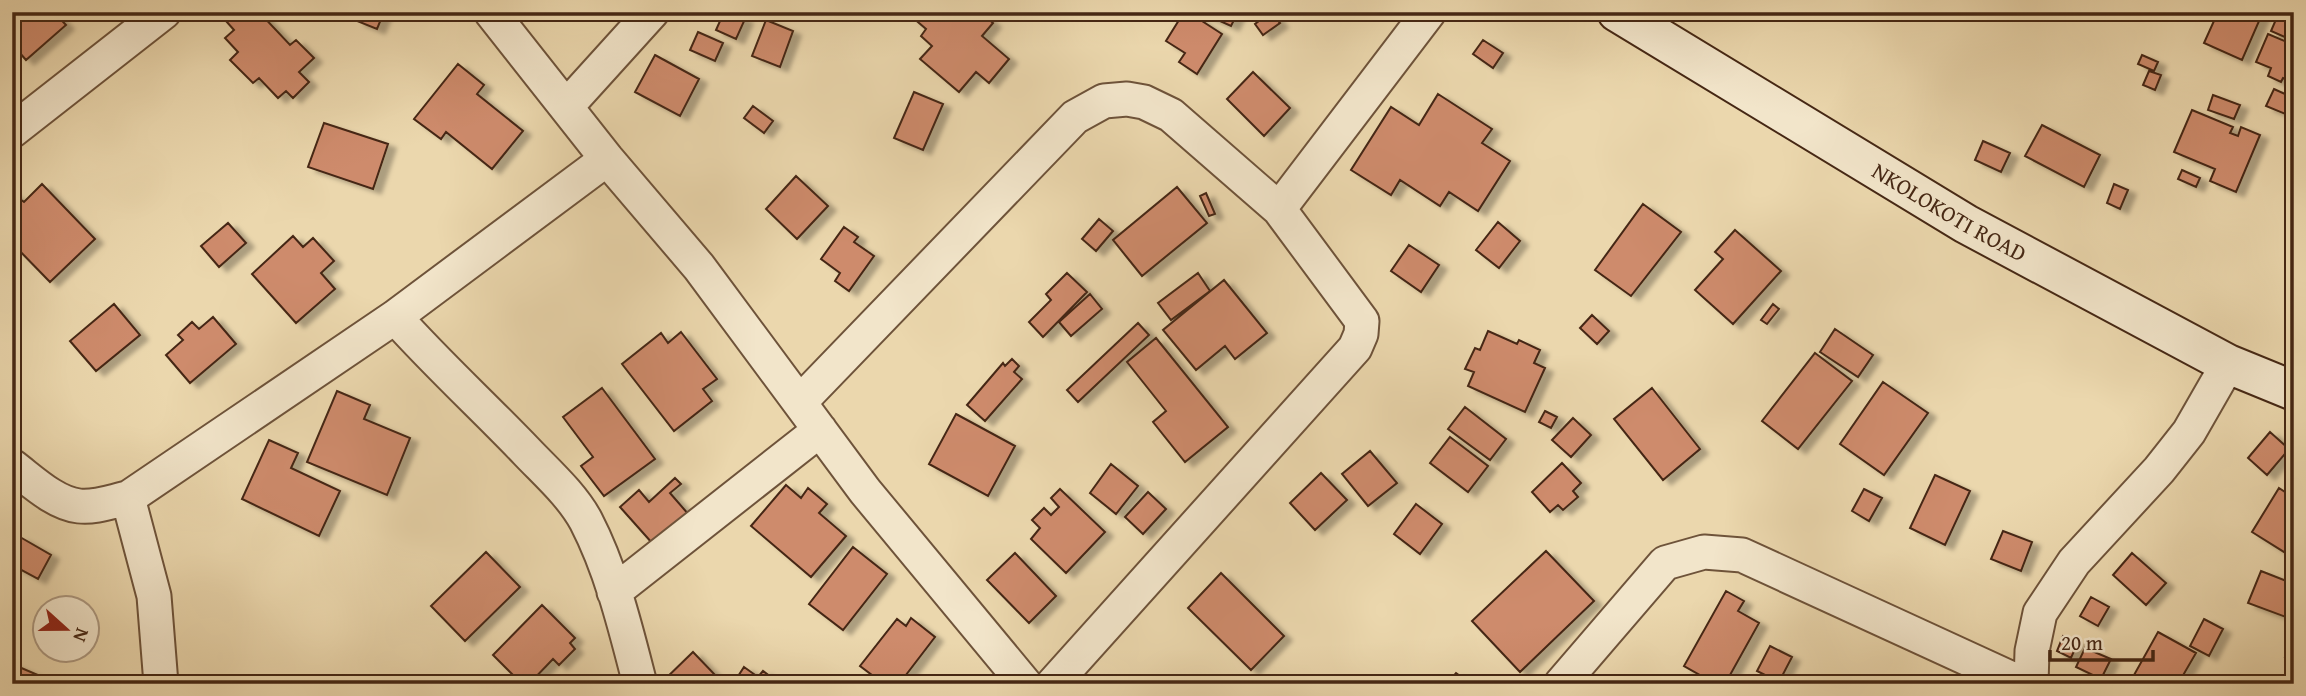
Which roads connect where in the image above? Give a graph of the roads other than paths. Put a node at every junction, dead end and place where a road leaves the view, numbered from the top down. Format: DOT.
graph roads {
  1 [pos="164,12"];
  2 [pos="491,12"];
  3 [pos="653,12"];
  4 [pos="1429,12"];
  5 [pos="1617,12"];
  6 [pos="566,107"];
  7 [pos="12,131"];
  8 [pos="607,159"];
  9 [pos="1279,209"];
  10 [pos="395,317"];
  11 [pos="2228,364"];
  12 [pos="2294,391"];
  13 [pos="800,401"];
  14 [pos="820,430"];
  15 [pos="12,466"];
  16 [pos="128,498"];
  17 [pos="614,592"];
  18 [pos="161,684"];
  19 [pos="640,684"];
  20 [pos="1025,684"];
  21 [pos="1053,684"];
  22 [pos="1560,684"];
  23 [pos="2023,684"];
  24 [pos="2031,684"];
  1 -- 7 [label="street"];
  2 -- 6 [label="street"];
  3 -- 6 [label="street"];
  4 -- 9 [label="street"];
  5 -- 11 [label="main road, NKOLOKOTI ROAD"];
  6 -- 8 [label="street"];
  8 -- 10 [label="street"];
  8 -- 13 [label="street"];
  9 -- 13 [label="street"];
  9 -- 21 [label="street"];
  10 -- 16 [label="street"];
  10 -- 17 [label="street"];
  11 -- 12 [label="main road, NKOLOKOTI ROAD"];
  11 -- 24 [label="street"];
  13 -- 14 [label="street"];
  14 -- 17 [label="street"];
  14 -- 20 [label="street"];
  15 -- 16 [label="street"];
  16 -- 18 [label="street"];
  17 -- 19 [label="street"];
  22 -- 23 [label="street"];
}
